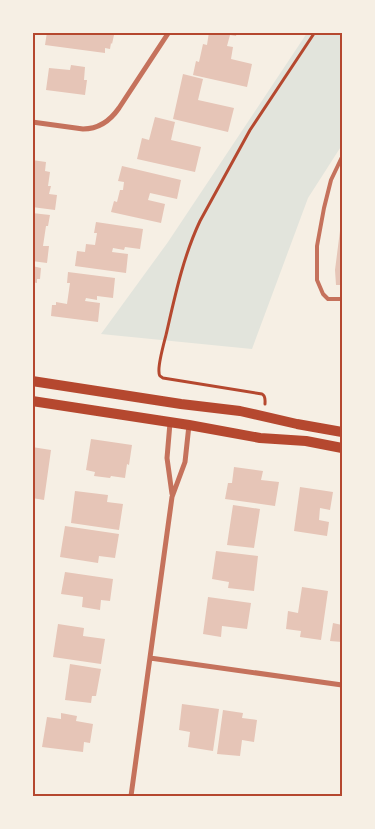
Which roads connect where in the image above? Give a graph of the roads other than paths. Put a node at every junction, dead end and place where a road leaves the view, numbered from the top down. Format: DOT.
graph roads {
  1 [pos="168,32"];
  2 [pos="32,122"];
  3 [pos="342,157"];
  4 [pos="342,299"];
  5 [pos="32,381"];
  6 [pos="32,402"];
  7 [pos="181,404"];
  8 [pos="170,423"];
  9 [pos="189,425"];
  10 [pos="342,432"];
  11 [pos="342,448"];
  12 [pos="172,497"];
  13 [pos="150,658"];
  14 [pos="342,685"];
  15 [pos="130,796"];
  1 -- 2 [label="street"];
  3 -- 4 [label="lane"];
  5 -- 7 [label="main road"];
  6 -- 8 [label="main road"];
  7 -- 8 [label="main road"];
  7 -- 9 [label="main road"];
  7 -- 10 [label="main road"];
  8 -- 9 [label="main road"];
  8 -- 12 [label="street"];
  9 -- 11 [label="main road"];
  9 -- 12 [label="street"];
  12 -- 13 [label="street"];
  13 -- 14 [label="street"];
  13 -- 15 [label="street"];
}
